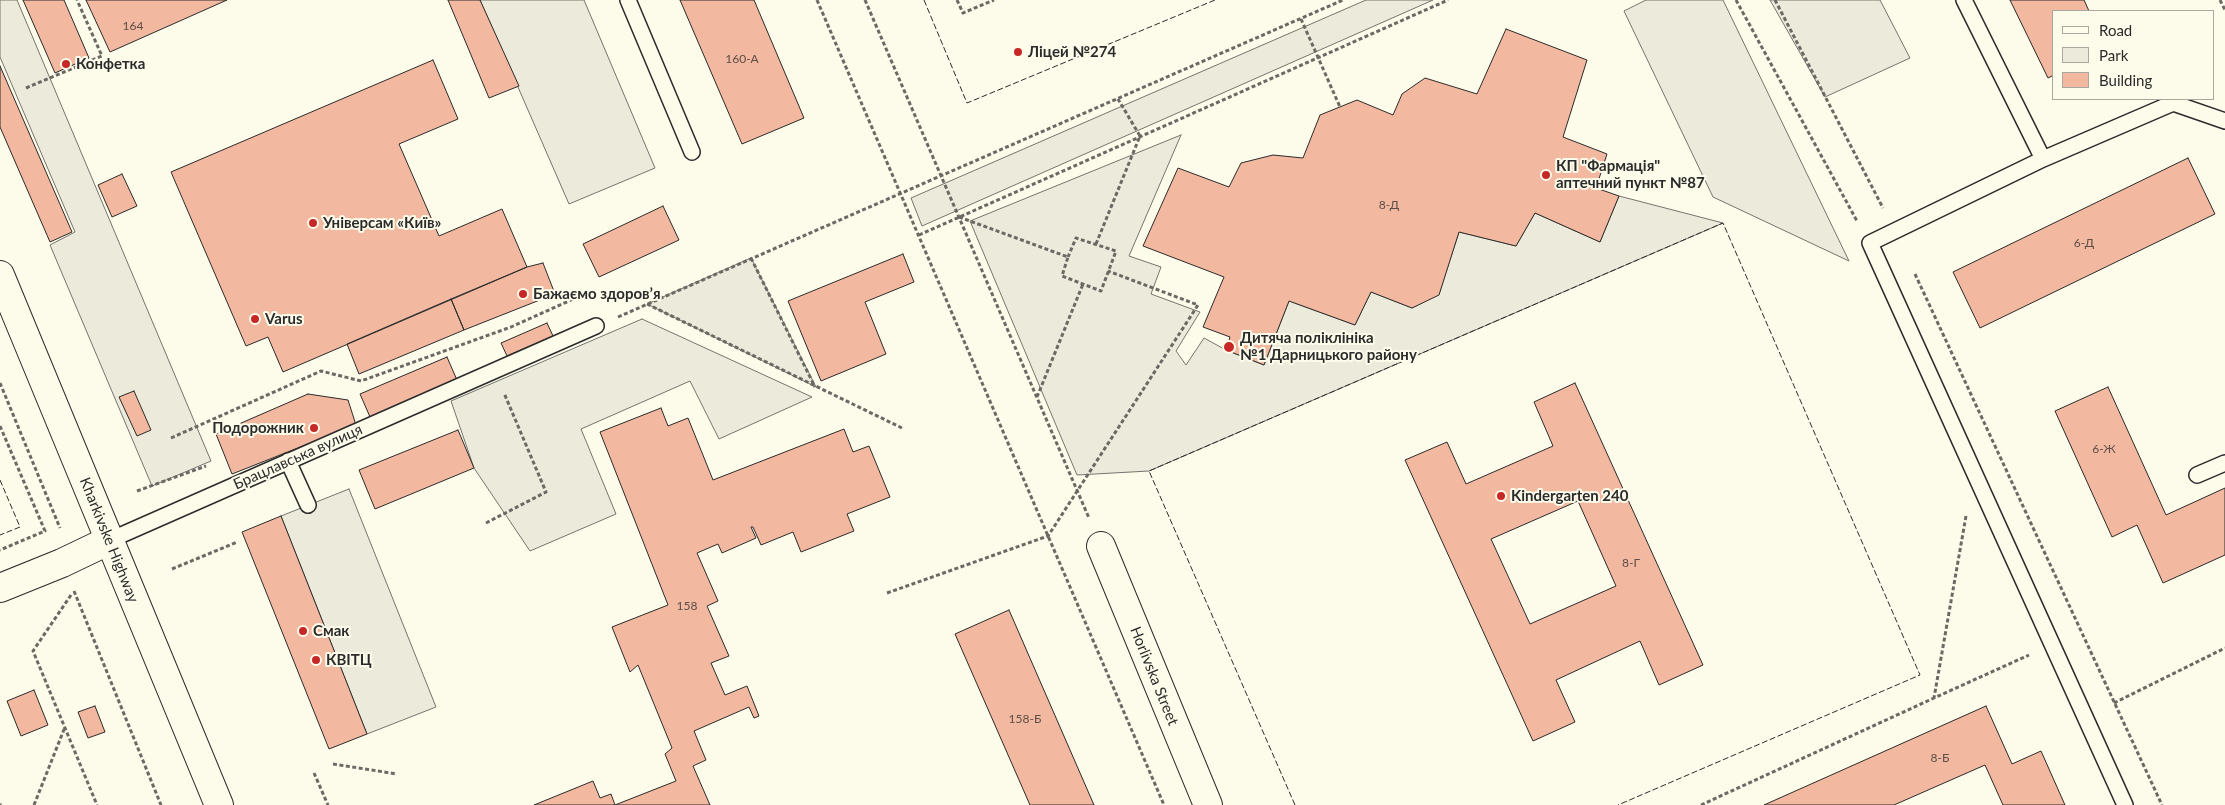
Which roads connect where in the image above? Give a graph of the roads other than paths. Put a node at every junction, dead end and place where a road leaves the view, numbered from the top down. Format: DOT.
graph roads {
  1 [pos="628,0"];
  2 [pos="1964,0"];
  3 [pos="2225,121"];
  4 [pos="692,152"];
  5 [pos="2043,159"];
  6 [pos="0,275"];
  7 [pos="596,326"];
  8 [pos="288,461"];
  9 [pos="2225,463"];
  10 [pos="2197,476"];
  11 [pos="308,506"];
  12 [pos="110,540"];
  13 [pos="1101,546"];
  14 [pos="0,588"];
  15 [pos="219,805"];
  16 [pos="1208,805"];
  17 [pos="2125,805"];
  1 -- 4 [label="lane"];
  2 -- 5 [label="lane"];
  3 -- 5 [label="lane"];
  5 -- 17 [label="lane"];
  6 -- 12 [label="main road, Kharkivske Highway"];
  7 -- 8 [label="lane, Брацлавська вулиця"];
  8 -- 11 [label="lane"];
  8 -- 12 [label="lane, Брацлавська вулиця"];
  9 -- 10 [label="lane"];
  12 -- 14 [label="main road, Брацлавська вулиця"];
  12 -- 15 [label="main road, Kharkivske Highway"];
  13 -- 16 [label="main road, Horlivska Street"];
}
